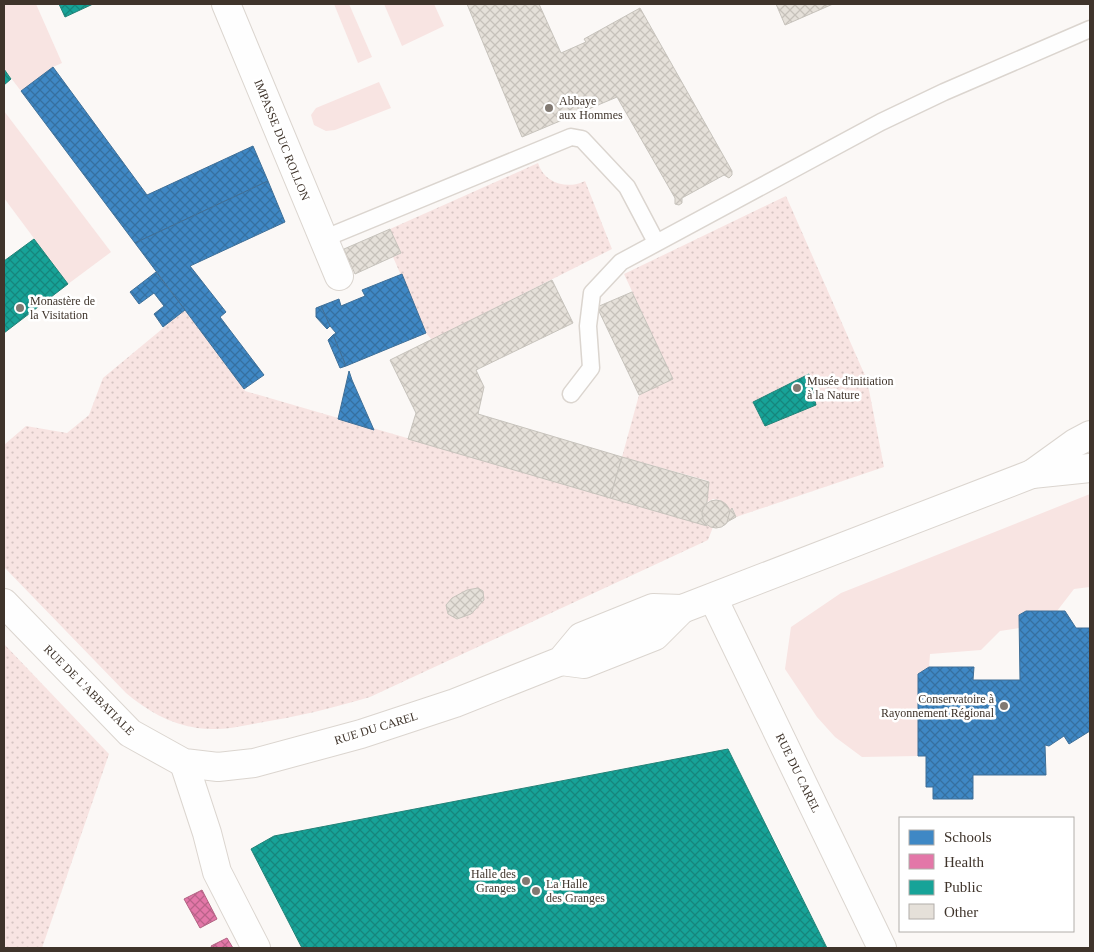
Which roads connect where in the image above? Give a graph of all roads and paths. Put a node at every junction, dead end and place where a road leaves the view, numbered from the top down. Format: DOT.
graph roads {
  1 [pos="226,4"];
  2 [pos="1090,29"];
  3 [pos="323,239"];
  4 [pos="656,242"];
  5 [pos="339,276"];
  6 [pos="571,394"];
  7 [pos="1090,435"];
  8 [pos="1090,468"];
  9 [pos="1032,474"];
  10 [pos="713,598"];
  11 [pos="4,603"];
  12 [pos="184,763"];
  13 [pos="256,948"];
  14 [pos="882,948"];
  1 -- 3 [label="street, IMPASSE DUC ROLLON"];
  2 -- 4 [label="lane"];
  3 -- 4 [label="lane"];
  3 -- 5 [label="street, IMPASSE DUC ROLLON"];
  4 -- 6 [label="lane"];
  7 -- 9 [label="street, RUE DU CAREL"];
  8 -- 9 [label="street, RUE DU CAREL"];
  9 -- 10 [label="street, RUE DU CAREL"];
  10 -- 12 [label="street, RUE DU CAREL"];
  10 -- 14 [label="street, RUE DU CAREL"];
  11 -- 12 [label="street, RUE DE L'ABBATIALE"];
  12 -- 13 [label="street"];
}
